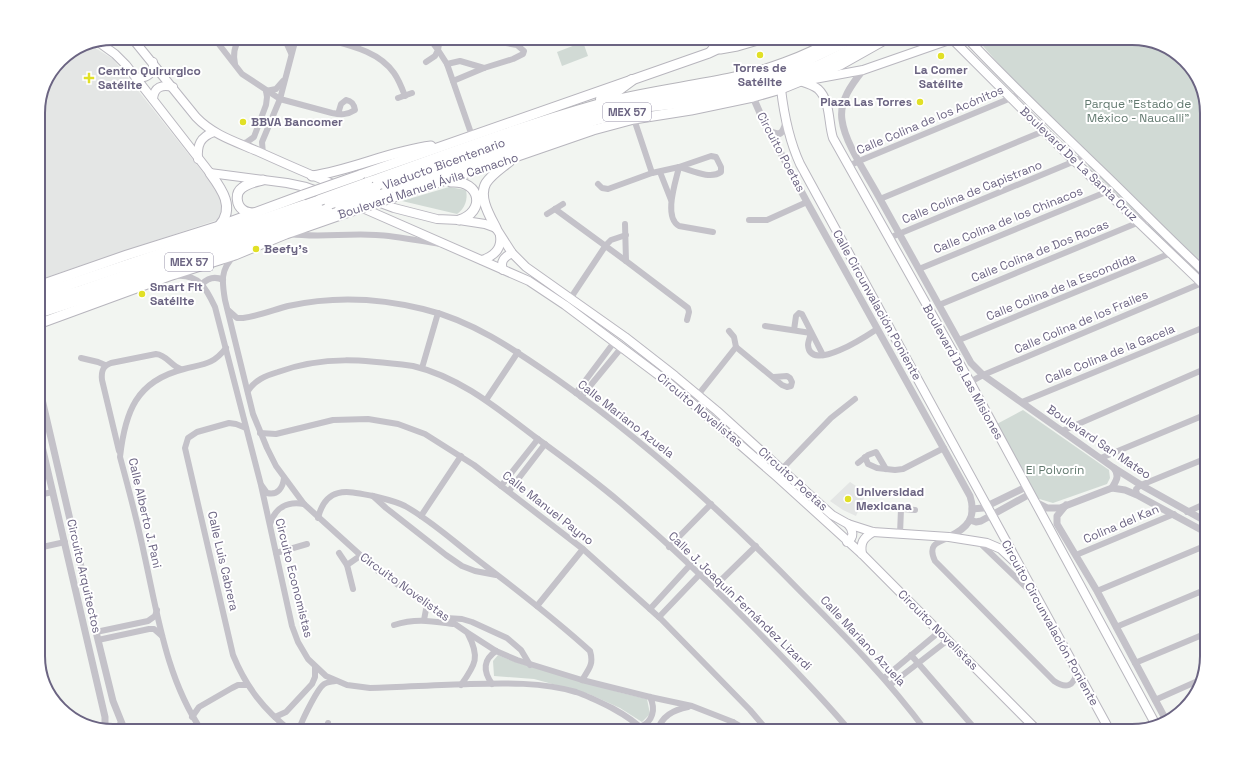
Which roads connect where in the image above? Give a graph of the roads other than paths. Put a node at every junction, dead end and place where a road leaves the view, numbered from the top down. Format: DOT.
graph roads {
  1 [pos="138,45"];
  2 [pos="219,45"];
  3 [pos="236,45"];
  4 [pos="287,45"];
  5 [pos="294,45"];
  6 [pos="346,45"];
  7 [pos="434,45"];
  8 [pos="439,45"];
  9 [pos="517,45"];
  10 [pos="716,45"];
  11 [pos="823,45"];
  12 [pos="838,45"];
  13 [pos="859,45"];
  14 [pos="876,45"];
  15 [pos="936,45"];
  16 [pos="959,45"];
  17 [pos="974,45"];
  18 [pos="104,46"];
  19 [pos="438,50"];
  20 [pos="291,53"];
  21 [pos="153,62"];
  22 [pos="426,62"];
  23 [pos="447,64"];
  24 [pos="236,67"];
  25 [pos="484,68"];
  26 [pos="863,70"];
  27 [pos="136,77"];
  28 [pos="285,79"];
  29 [pos="632,80"];
  30 [pos="453,81"];
  31 [pos="800,81"];
  32 [pos="173,87"];
  33 [pos="781,89"];
  34 [pos="266,91"];
  35 [pos="412,93"];
  36 [pos="1020,93"];
  37 [pos="405,96"];
  38 [pos="752,97"];
  39 [pos="398,98"];
  40 [pos="1012,98"];
  41 [pos="153,99"];
  42 [pos="280,100"];
  43 [pos="338,114"];
  44 [pos="841,118"];
  45 [pos="634,119"];
  46 [pos="830,120"];
  47 [pos="544,122"];
  48 [pos="786,122"];
  49 [pos="768,129"];
  50 [pos="1044,131"];
  51 [pos="214,132"];
  52 [pos="472,136"];
  53 [pos="241,144"];
  54 [pos="448,144"];
  55 [pos="263,154"];
  56 [pos="1085,155"];
  57 [pos="198,158"];
  58 [pos="512,158"];
  59 [pos="859,161"];
  60 [pos="1075,162"];
  61 [pos="849,166"];
  62 [pos="679,167"];
  63 [pos="660,172"];
  64 [pos="210,173"];
  65 [pos="652,173"];
  66 [pos="312,176"];
  67 [pos="263,180"];
  68 [pos="439,183"];
  69 [pos="598,184"];
  70 [pos="371,185"];
  71 [pos="1106,192"];
  72 [pos="880,199"];
  73 [pos="671,200"];
  74 [pos="325,201"];
  75 [pos="807,202"];
  76 [pos="563,204"];
  77 [pos="555,209"];
  78 [pos="343,211"];
  79 [pos="256,213"];
  80 [pos="547,214"];
  81 [pos="1149,218"];
  82 [pos="459,220"];
  83 [pos="748,220"];
  84 [pos="1138,222"];
  85 [pos="625,224"];
  86 [pos="219,226"];
  87 [pos="498,232"];
  88 [pos="713,232"];
  89 [pos="286,234"];
  90 [pos="899,234"];
  91 [pos="626,235"];
  92 [pos="889,238"];
  93 [pos="446,245"];
  94 [pos="606,245"];
  95 [pos="512,253"];
  96 [pos="1171,253"];
  97 [pos="235,255"];
  98 [pos="482,260"];
  99 [pos="626,261"];
  100 [pos="1200,267"];
  101 [pos="919,269"];
  102 [pos="503,270"];
  103 [pos="169,276"];
  104 [pos="222,280"];
  105 [pos="1200,282"];
  106 [pos="45,284"];
  107 [pos="202,284"];
  108 [pos="1200,288"];
  109 [pos="45,293"];
  110 [pos="570,299"];
  111 [pos="45,302"];
  112 [pos="877,304"];
  113 [pos="939,305"];
  114 [pos="228,310"];
  115 [pos="867,310"];
  116 [pos="45,311"];
  117 [pos="438,313"];
  118 [pos="687,320"];
  119 [pos="45,321"];
  120 [pos="765,326"];
  121 [pos="877,329"];
  122 [pos="1200,329"];
  123 [pos="794,330"];
  124 [pos="729,331"];
  125 [pos="811,333"];
  126 [pos="959,340"];
  127 [pos="615,341"];
  128 [pos="736,345"];
  129 [pos="622,347"];
  130 [pos="226,348"];
  131 [pos="518,352"];
  132 [pos="81,358"];
  133 [pos="105,365"];
  134 [pos="422,368"];
  135 [pos="181,369"];
  136 [pos="1200,371"];
  137 [pos="983,375"];
  138 [pos="774,377"];
  139 [pos="970,382"];
  140 [pos="248,391"];
  141 [pos="576,393"];
  142 [pos="698,395"];
  143 [pos="582,397"];
  144 [pos="855,399"];
  145 [pos="486,400"];
  146 [pos="1022,402"];
  147 [pos="45,412"];
  148 [pos="1200,417"];
  149 [pos="246,428"];
  150 [pos="1062,431"];
  151 [pos="260,433"];
  152 [pos="538,439"];
  153 [pos="545,444"];
  154 [pos="944,448"];
  155 [pos="461,456"];
  156 [pos="120,457"];
  157 [pos="865,457"];
  158 [pos="45,458"];
  159 [pos="1101,458"];
  160 [pos="1200,461"];
  161 [pos="858,463"];
  162 [pos="1114,468"];
  163 [pos="782,469"];
  164 [pos="886,469"];
  165 [pos="284,478"];
  166 [pos="261,485"];
  167 [pos="1141,485"];
  168 [pos="502,486"];
  169 [pos="1112,488"];
  170 [pos="509,491"];
  171 [pos="1028,491"];
  172 [pos="53,492"];
  173 [pos="45,494"];
  174 [pos="1137,495"];
  175 [pos="373,496"];
  176 [pos="1035,502"];
  177 [pos="304,504"];
  178 [pos="711,504"];
  179 [pos="986,506"];
  180 [pos="1066,506"];
  181 [pos="1200,506"];
  182 [pos="891,508"];
  183 [pos="901,509"];
  184 [pos="972,509"];
  185 [pos="915,510"];
  186 [pos="1187,512"];
  187 [pos="1174,514"];
  188 [pos="991,515"];
  189 [pos="420,516"];
  190 [pos="318,518"];
  191 [pos="1200,518"];
  192 [pos="970,520"];
  193 [pos="848,524"];
  194 [pos="270,526"];
  195 [pos="1200,529"];
  196 [pos="873,532"];
  197 [pos="900,534"];
  198 [pos="949,537"];
  199 [pos="65,542"];
  200 [pos="848,542"];
  201 [pos="979,542"];
  202 [pos="307,544"];
  203 [pos="45,546"];
  204 [pos="756,546"];
  205 [pos="669,547"];
  206 [pos="1200,548"];
  207 [pos="584,549"];
  208 [pos="276,553"];
  209 [pos="339,553"];
  210 [pos="862,554"];
  211 [pos="1076,555"];
  212 [pos="360,556"];
  213 [pos="347,564"];
  214 [pos="1017,564"];
  215 [pos="690,566"];
  216 [pos="700,574"];
  217 [pos="498,575"];
  218 [pos="714,587"];
  219 [pos="353,589"];
  220 [pos="1097,592"];
  221 [pos="1200,592"];
  222 [pos="1034,595"];
  223 [pos="427,604"];
  224 [pos="536,606"];
  225 [pos="650,609"];
  226 [pos="157,610"];
  227 [pos="659,617"];
  228 [pos="446,618"];
  229 [pos="424,620"];
  230 [pos="394,625"];
  231 [pos="455,625"];
  232 [pos="1116,627"];
  233 [pos="96,632"];
  234 [pos="939,632"];
  235 [pos="468,633"];
  236 [pos="163,637"];
  237 [pos="1200,637"];
  238 [pos="98,640"];
  239 [pos="948,640"];
  240 [pos="496,651"];
  241 [pos="911,655"];
  242 [pos="918,663"];
  243 [pos="1135,663"];
  244 [pos="530,664"];
  245 [pos="315,667"];
  246 [pos="1077,671"];
  247 [pos="884,678"];
  248 [pos="582,680"];
  249 [pos="337,681"];
  250 [pos="1195,682"];
  251 [pos="492,684"];
  252 [pos="890,684"];
  253 [pos="247,685"];
  254 [pos="461,685"];
  255 [pos="650,697"];
  256 [pos="1155,700"];
  257 [pos="692,706"];
  258 [pos="1164,716"];
  259 [pos="192,717"];
  260 [pos="275,717"];
  261 [pos="1154,721"];
  262 [pos="733,722"];
  263 [pos="105,723"];
  264 [pos="122,724"];
  265 [pos="197,724"];
  266 [pos="283,724"];
  267 [pos="301,724"];
  268 [pos="635,724"];
  269 [pos="646,724"];
  270 [pos="660,724"];
  271 [pos="737,724"];
  272 [pos="762,724"];
  273 [pos="844,724"];
  274 [pos="919,724"];
  275 [pos="971,724"];
  276 [pos="1031,724"];
  277 [pos="1106,724"];
  1 -- 21 [label="main road"];
  2 -- 24 [label="street"];
  3 -- 24 [label="street"];
  4 -- 20 [label="street"];
  5 -- 20 [label="street"];
  6 -- 37 [label="street"];
  7 -- 19 [label="street"];
  8 -- 19 [label="street"];
  9 -- 25 [label="street"];
  10 -- 29 [label="main road, Boulevard Manuel Ávila Camacho"];
  11 -- 47 [label="highway, Boulevard Manuel Ávila Camacho / MEX 57"];
  12 -- 70 [label="highway, Viaducto Bicentenario"];
  13 -- 70 [label="highway, Boulevard Manuel Ávila Camacho / MEX 57"];
  14 -- 31 [label="main road, Boulevard Manuel Ávila Camacho"];
  15 -- 26 [label="main road"];
  16 -- 40 [label="main road, Boulevard De La Santa Cruz"];
  17 -- 36 [label="main road, Boulevard De La Santa Cruz"];
  18 -- 27 [label="main road"];
  19 -- 22 [label="street"];
  19 -- 23 [label="street"];
  20 -- 28 [label="street"];
  21 -- 27 [label="main road"];
  21 -- 32 [label="main road"];
  23 -- 25 [label="street"];
  23 -- 30 [label="street"];
  24 -- 34 [label="street"];
  25 -- 30 [label="street"];
  26 -- 31 [label="main road"];
  26 -- 44 [label="street, Boulevard De Las Misiones"];
  27 -- 41 [label="main road"];
  28 -- 34 [label="street"];
  28 -- 42 [label="street"];
  29 -- 47 [label="highway"];
  29 -- 52 [label="main road, Boulevard Manuel Ávila Camacho"];
  30 -- 52 [label="street"];
  31 -- 33 [label="main road, Boulevard Manuel Ávila Camacho"];
  31 -- 46 [label="main road, Boulevard De Las Misiones"];
  32 -- 41 [label="main road"];
  32 -- 51 [label="main road"];
  33 -- 38 [label="main road, Boulevard Manuel Ávila Camacho"];
  33 -- 48 [label="main road, Calle Circunvalación Poniente"];
  34 -- 42 [label="street"];
  34 -- 53 [label="street"];
  35 -- 37 [label="street"];
  36 -- 40 [label="street, Calle Colina de los Acónitos"];
  36 -- 56 [label="main road, Boulevard De La Santa Cruz"];
  37 -- 39 [label="street"];
  38 -- 45 [label="main road, Boulevard Manuel Ávila Camacho"];
  38 -- 49 [label="street, Circuito Poetas"];
  40 -- 50 [label="main road, Boulevard De La Santa Cruz"];
  40 -- 59 [label="street, Calle Colina de los Acónitos"];
  41 -- 57 [label="main road"];
  42 -- 43 [label="street"];
  42 -- 55 [label="street"];
  43 -- 43 [label="street"];
  44 -- 46 [label="street"];
  44 -- 59 [label="street, Boulevard De Las Misiones"];
  45 -- 58 [label="main road, Boulevard Manuel Ávila Camacho"];
  45 -- 65 [label="street"];
  46 -- 61 [label="main road, Boulevard De Las Misiones"];
  47 -- 70 [label="highway, Boulevard Manuel Ávila Camacho / MEX 57"];
  48 -- 49 [label="street"];
  48 -- 112 [label="main road, Calle Circunvalación Poniente"];
  49 -- 75 [label="street, Circuito Poetas"];
  50 -- 60 [label="main road, Boulevard De La Santa Cruz"];
  50 -- 72 [label="street"];
  51 -- 53 [label="main road"];
  51 -- 57 [label="main road"];
  52 -- 54 [label="main road, Boulevard Manuel Ávila Camacho"];
  53 -- 55 [label="main road"];
  54 -- 66 [label="main road"];
  54 -- 70 [label="main road, Boulevard Manuel Ávila Camacho"];
  55 -- 66 [label="main road"];
  56 -- 60 [label="street, Calle Colina de Capistrano"];
  56 -- 81 [label="main road, Boulevard De La Santa Cruz"];
  57 -- 64 [label="main road"];
  58 -- 68 [label="main road, Boulevard Manuel Ávila Camacho"];
  58 -- 87 [label="main road"];
  59 -- 61 [label="street, Calle Colina de los Acónitos"];
  59 -- 72 [label="street, Boulevard De Las Misiones"];
  60 -- 71 [label="main road, Boulevard De La Santa Cruz"];
  60 -- 90 [label="street, Calle Colina de Capistrano"];
  61 -- 92 [label="main road, Boulevard De Las Misiones"];
  62 -- 62 [label="street"];
  62 -- 63 [label="street"];
  62 -- 73 [label="street"];
  63 -- 65 [label="street"];
  63 -- 73 [label="street"];
  64 -- 67 [label="main road"];
  64 -- 86 [label="main road"];
  65 -- 69 [label="street"];
  66 -- 82 [label="main road"];
  67 -- 79 [label="main road"];
  67 -- 93 [label="main road"];
  68 -- 78 [label="main road, Boulevard Manuel Ávila Camacho, bridge"];
  68 -- 82 [label="main road"];
  70 -- 74 [label="highway, Viaducto Bicentenario, bridge"];
  70 -- 78 [label="highway, Boulevard Manuel Ávila Camacho / MEX 57, bridge"];
  70 -- 79 [label="main road, Boulevard Manuel Ávila Camacho, bridge"];
  71 -- 84 [label="main road, Boulevard De La Santa Cruz"];
  71 -- 101 [label="street, Calle Colina de los Chinacos"];
  72 -- 90 [label="street, Boulevard De Las Misiones"];
  73 -- 88 [label="street"];
  74 -- 109 [label="highway, MEX 57"];
  74 -- 111 [label="highway, Viaducto Bicentenario"];
  75 -- 83 [label="street"];
  75 -- 115 [label="street, Circuito Poetas"];
  76 -- 77 [label="street"];
  77 -- 80 [label="street"];
  77 -- 94 [label="street"];
  78 -- 89 [label="main road, Boulevard Manuel Ávila Camacho"];
  78 -- 116 [label="highway, Boulevard Manuel Ávila Camacho / MEX 57"];
  79 -- 86 [label="main road, Boulevard Manuel Ávila Camacho"];
  81 -- 84 [label="street, Calle Colina de Dos Rocas"];
  81 -- 100 [label="main road, Boulevard De La Santa Cruz"];
  82 -- 87 [label="main road"];
  84 -- 96 [label="main road, Boulevard De La Santa Cruz"];
  84 -- 113 [label="street, Calle Colina de Dos Rocas"];
  85 -- 91 [label="street"];
  86 -- 106 [label="main road, Boulevard Manuel Ávila Camacho"];
  87 -- 95 [label="main road, Circuito Poetas"];
  87 -- 98 [label="main road"];
  89 -- 93 [label="street, Circuito Novelistas"];
  89 -- 97 [label="main road, Boulevard Manuel Ávila Camacho"];
  90 -- 92 [label="street, Calle Colina de Capistrano"];
  90 -- 101 [label="street, Boulevard De Las Misiones"];
  91 -- 94 [label="street"];
  91 -- 99 [label="street"];
  92 -- 139 [label="main road, Boulevard De Las Misiones"];
  93 -- 98 [label="main road, Circuito Novelistas"];
  94 -- 99 [label="street"];
  94 -- 110 [label="street"];
  95 -- 102 [label="main road"];
  95 -- 110 [label="main road, Circuito Poetas"];
  96 -- 105 [label="main road, Boulevard De La Santa Cruz"];
  96 -- 126 [label="street, Calle Colina de la Escondida"];
  97 -- 103 [label="main road, Boulevard Manuel Ávila Camacho"];
  97 -- 104 [label="street, Circuito Novelistas"];
  98 -- 102 [label="main road, Circuito Novelistas"];
  99 -- 118 [label="street"];
  101 -- 113 [label="street, Boulevard De Las Misiones"];
  102 -- 127 [label="main road, Circuito Novelistas"];
  103 -- 107 [label="street"];
  103 -- 119 [label="main road, Boulevard Manuel Ávila Camacho"];
  104 -- 107 [label="street"];
  104 -- 114 [label="street, Circuito Novelistas"];
  107 -- 130 [label="street, Circuito Economistas"];
  108 -- 137 [label="street, Calle Colina de los Frailes"];
  110 -- 142 [label="main road, Circuito Poetas"];
  112 -- 115 [label="street"];
  112 -- 179 [label="main road, Calle Circunvalación Poniente"];
  113 -- 126 [label="street, Boulevard De Las Misiones"];
  114 -- 117 [label="street, Calle Mariano Azuela"];
  114 -- 140 [label="street, Circuito Novelistas"];
  115 -- 121 [label="street, Circuito Poetas"];
  117 -- 131 [label="street, Calle Mariano Azuela"];
  117 -- 134 [label="street"];
  120 -- 123 [label="street"];
  121 -- 125 [label="street"];
  121 -- 154 [label="street, Circuito Poetas"];
  122 -- 146 [label="street, Calle Colina de la Gacela"];
  123 -- 125 [label="street"];
  123 -- 125 [label="street"];
  124 -- 128 [label="street"];
  126 -- 137 [label="street, Boulevard De Las Misiones"];
  127 -- 129 [label="main road, Circuito Novelistas"];
  127 -- 141 [label="street"];
  128 -- 138 [label="street"];
  128 -- 142 [label="street"];
  129 -- 143 [label="street"];
  129 -- 200 [label="main road, Circuito Novelistas"];
  130 -- 135 [label="street, Calle Alberto J. Pani"];
  130 -- 149 [label="street, Circuito Economistas"];
  131 -- 141 [label="street, Calle Mariano Azuela"];
  131 -- 145 [label="street"];
  132 -- 133 [label="street"];
  133 -- 135 [label="street"];
  133 -- 156 [label="street"];
  134 -- 140 [label="street, Calle J. Joaquín Fernández Lizardi"];
  134 -- 145 [label="street, Calle J. Joaquín Fernández Lizardi"];
  135 -- 156 [label="street, Calle Alberto J. Pani"];
  136 -- 150 [label="street"];
  137 -- 139 [label="street, Calle Colina de los Frailes"];
  137 -- 146 [label="street, Boulevard San Mateo"];
  138 -- 138 [label="street"];
  139 -- 171 [label="main road, Boulevard De Las Misiones"];
  140 -- 151 [label="street, Circuito Novelistas"];
  141 -- 143 [label="street, Calle Mariano Azuela"];
  142 -- 163 [label="main road, Circuito Poetas"];
  143 -- 178 [label="street, Calle Mariano Azuela"];
  144 -- 163 [label="street"];
  145 -- 152 [label="street, Calle J. Joaquín Fernández Lizardi"];
  146 -- 150 [label="street, Boulevard San Mateo"];
  147 -- 233 [label="street"];
  148 -- 159 [label="street"];
  149 -- 166 [label="street, Circuito Economistas"];
  149 -- 253 [label="street, Calle Luis Cabrera"];
  150 -- 159 [label="street, Boulevard San Mateo"];
  151 -- 155 [label="street, Calle Manuel Payno"];
  151 -- 165 [label="street, Circuito Novelistas"];
  152 -- 153 [label="street, Calle J. Joaquín Fernández Lizardi"];
  152 -- 168 [label="street"];
  153 -- 170 [label="street"];
  153 -- 205 [label="street, Calle J. Joaquín Fernández Lizardi"];
  154 -- 164 [label="street"];
  154 -- 184 [label="street, Circuito Poetas"];
  155 -- 168 [label="street, Calle Manuel Payno"];
  155 -- 189 [label="street"];
  156 -- 226 [label="street, Calle Alberto J. Pani"];
  157 -- 161 [label="street"];
  157 -- 164 [label="street"];
  157 -- 164 [label="street"];
  158 -- 172 [label="street, Circuito Arquitectos"];
  159 -- 162 [label="street, Boulevard San Mateo"];
  160 -- 167 [label="street"];
  162 -- 167 [label="street, Boulevard San Mateo"];
  162 -- 169 [label="street"];
  163 -- 193 [label="main road, Circuito Poetas"];
  165 -- 166 [label="street"];
  165 -- 177 [label="street, Circuito Novelistas"];
  166 -- 194 [label="street, Circuito Economistas"];
  167 -- 174 [label="street"];
  167 -- 186 [label="street, Boulevard San Mateo"];
  168 -- 170 [label="street, Calle Manuel Payno"];
  169 -- 174 [label="street, Boulevard San Mateo"];
  169 -- 180 [label="street"];
  170 -- 207 [label="street, Calle Manuel Payno"];
  171 -- 176 [label="main road, Boulevard De Las Misiones"];
  171 -- 179 [label="street"];
  171 -- 188 [label="street"];
  172 -- 173 [label="street"];
  172 -- 199 [label="street, Circuito Arquitectos"];
  174 -- 187 [label="street, Boulevard San Mateo"];
  175 -- 189 [label="street"];
  175 -- 190 [label="street"];
  175 -- 217 [label="street"];
  176 -- 180 [label="street"];
  176 -- 261 [label="main road, Boulevard De Las Misiones"];
  177 -- 190 [label="street, Circuito Novelistas"];
  177 -- 194 [label="street"];
  178 -- 204 [label="street, Calle Mariano Azuela"];
  178 -- 205 [label="street"];
  179 -- 184 [label="street"];
  179 -- 188 [label="main road, Calle Circunvalación Poniente"];
  180 -- 211 [label="street"];
  181 -- 186 [label="street"];
  182 -- 183 [label="street"];
  183 -- 185 [label="street"];
  183 -- 197 [label="street"];
  184 -- 192 [label="street, Circuito Poetas"];
  186 -- 191 [label="street, Boulevard San Mateo"];
  187 -- 195 [label="street, Boulevard San Mateo"];
  187 -- 211 [label="street, Colina del Kan"];
  188 -- 192 [label="street"];
  188 -- 214 [label="main road, Circuito Circunvalación Poniente"];
  189 -- 217 [label="street"];
  190 -- 212 [label="street, Circuito Novelistas"];
  192 -- 198 [label="street"];
  193 -- 196 [label="main road, Circuito Poetas"];
  193 -- 200 [label="main road"];
  194 -- 208 [label="street, Circuito Economistas"];
  196 -- 197 [label="main road, Circuito Poetas"];
  196 -- 210 [label="main road"];
  197 -- 198 [label="main road, Circuito Poetas"];
  198 -- 201 [label="main road, Circuito Poetas"];
  198 -- 246 [label="street"];
  199 -- 203 [label="street"];
  199 -- 263 [label="street, Circuito Arquitectos"];
  200 -- 210 [label="main road, Circuito Novelistas"];
  201 -- 214 [label="main road, Circuito Poetas"];
  201 -- 222 [label="street"];
  202 -- 208 [label="street"];
  204 -- 218 [label="street"];
  204 -- 247 [label="street, Calle Mariano Azuela"];
  205 -- 215 [label="street, Calle J. Joaquín Fernández Lizardi"];
  206 -- 220 [label="street"];
  207 -- 224 [label="street"];
  207 -- 225 [label="street, Calle Manuel Payno"];
  208 -- 245 [label="street, Circuito Economistas"];
  209 -- 213 [label="street"];
  210 -- 234 [label="main road, Circuito Novelistas"];
  211 -- 220 [label="street"];
  212 -- 213 [label="street"];
  212 -- 223 [label="street, Circuito Novelistas"];
  213 -- 219 [label="street"];
  214 -- 222 [label="main road, Circuito Circunvalación Poniente"];
  215 -- 216 [label="street, Calle J. Joaquín Fernández Lizardi"];
  215 -- 225 [label="street"];
  216 -- 218 [label="street, Calle J. Joaquín Fernández Lizardi"];
  216 -- 227 [label="street"];
  217 -- 224 [label="street"];
  218 -- 273 [label="street, Calle J. Joaquín Fernández Lizardi"];
  220 -- 232 [label="street"];
  221 -- 232 [label="street"];
  222 -- 246 [label="main road, Circuito Circunvalación Poniente"];
  223 -- 228 [label="street, Circuito Novelistas"];
  223 -- 229 [label="street"];
  224 -- 248 [label="street"];
  225 -- 227 [label="street, Calle Manuel Payno"];
  226 -- 233 [label="street"];
  226 -- 236 [label="street, Calle Alberto J. Pani"];
  227 -- 272 [label="street, Calle Manuel Payno"];
  228 -- 231 [label="street, Circuito Novelistas"];
  228 -- 244 [label="street"];
  229 -- 230 [label="street"];
  229 -- 231 [label="street"];
  231 -- 235 [label="street, Circuito Novelistas"];
  232 -- 243 [label="street"];
  233 -- 238 [label="street"];
  234 -- 239 [label="main road, Circuito Novelistas"];
  234 -- 241 [label="street"];
  235 -- 240 [label="street, Circuito Novelistas"];
  235 -- 254 [label="street"];
  236 -- 238 [label="street"];
  236 -- 259 [label="street, Calle Alberto J. Pani"];
  237 -- 243 [label="street"];
  238 -- 264 [label="street"];
  239 -- 242 [label="street"];
  239 -- 276 [label="main road, Circuito Novelistas"];
  240 -- 244 [label="street, Circuito Novelistas"];
  240 -- 251 [label="street"];
  241 -- 242 [label="street"];
  241 -- 247 [label="street"];
  242 -- 252 [label="street"];
  242 -- 275 [label="street"];
  243 -- 256 [label="street"];
  244 -- 248 [label="street, Circuito Novelistas"];
  245 -- 249 [label="street, Circuito Economistas"];
  245 -- 260 [label="street"];
  246 -- 277 [label="main road, Circuito Circunvalación Poniente"];
  247 -- 252 [label="street, Calle Mariano Azuela"];
  248 -- 255 [label="street, Circuito Novelistas"];
  249 -- 254 [label="street, Circuito Economistas"];
  249 -- 267 [label="street"];
  250 -- 256 [label="street"];
  251 -- 254 [label="street, Circuito Economistas"];
  251 -- 268 [label="street, Circuito Economistas"];
  252 -- 274 [label="street, Calle Mariano Azuela"];
  253 -- 259 [label="street"];
  253 -- 260 [label="street, Calle Luis Cabrera"];
  255 -- 257 [label="street, Circuito Novelistas"];
  255 -- 269 [label="street"];
  256 -- 258 [label="street"];
  257 -- 262 [label="street, Circuito Novelistas"];
  257 -- 270 [label="street"];
  259 -- 265 [label="street, Calle Alberto J. Pani"];
  260 -- 266 [label="street, Calle Luis Cabrera"];
  262 -- 271 [label="street, Circuito Novelistas"];
}
